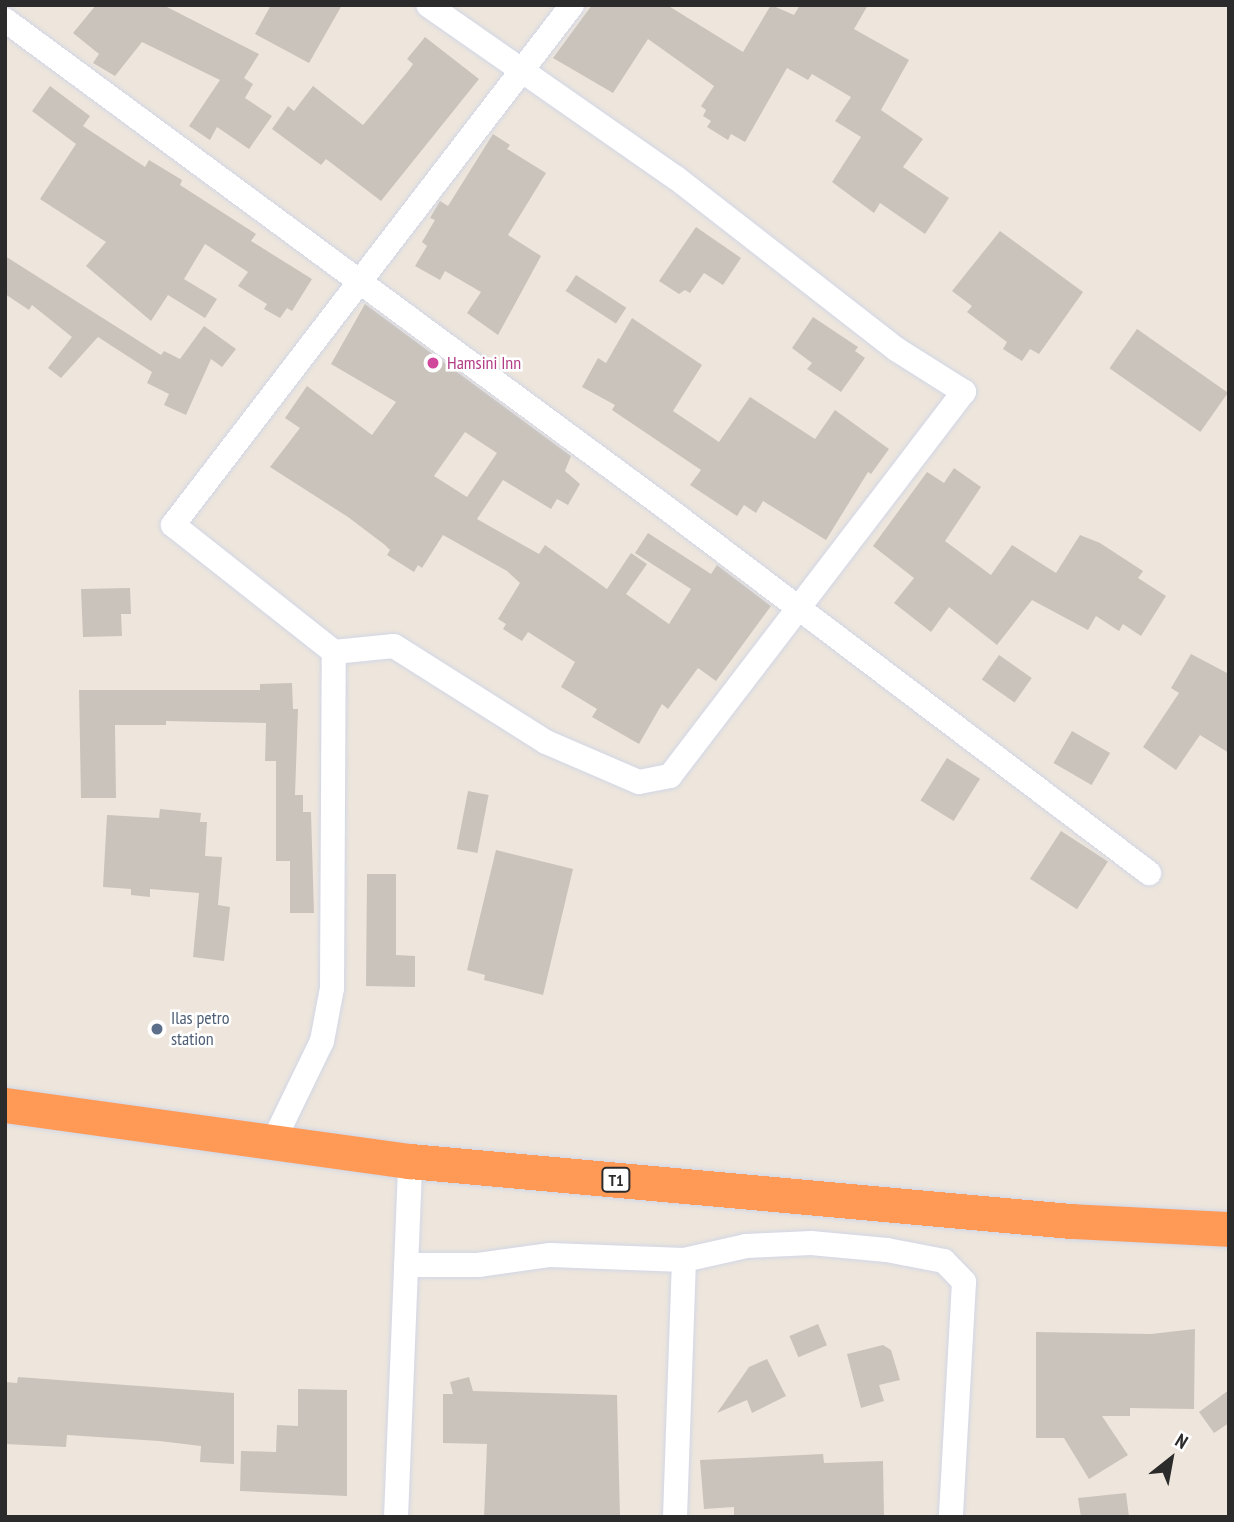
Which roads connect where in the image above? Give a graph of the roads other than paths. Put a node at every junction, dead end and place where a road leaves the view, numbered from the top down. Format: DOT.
graph roads {
  1 [pos="428,5"];
  2 [pos="572,5"];
  3 [pos="5,20"];
  4 [pos="523,74"];
  5 [pos="360,283"];
  6 [pos="798,610"];
  7 [pos="334,652"];
  8 [pos="1149,873"];
  9 [pos="5,1105"];
  10 [pos="272,1142"];
  11 [pos="410,1161"];
  12 [pos="1229,1229"];
  13 [pos="684,1260"];
  14 [pos="406,1265"];
  15 [pos="397,1517"];
  16 [pos="675,1517"];
  17 [pos="951,1517"];
  1 -- 4 [label="street"];
  2 -- 4 [label="street"];
  3 -- 5 [label="street"];
  4 -- 5 [label="street"];
  4 -- 6 [label="street"];
  5 -- 6 [label="street"];
  5 -- 7 [label="street"];
  6 -- 7 [label="street"];
  6 -- 8 [label="street"];
  7 -- 10 [label="street"];
  9 -- 10 [label="highway, T1"];
  10 -- 11 [label="highway, T1"];
  11 -- 12 [label="highway, T1"];
  11 -- 14 [label="street"];
  13 -- 14 [label="street"];
  13 -- 16 [label="street"];
  13 -- 17 [label="street"];
  14 -- 15 [label="street"];
}
